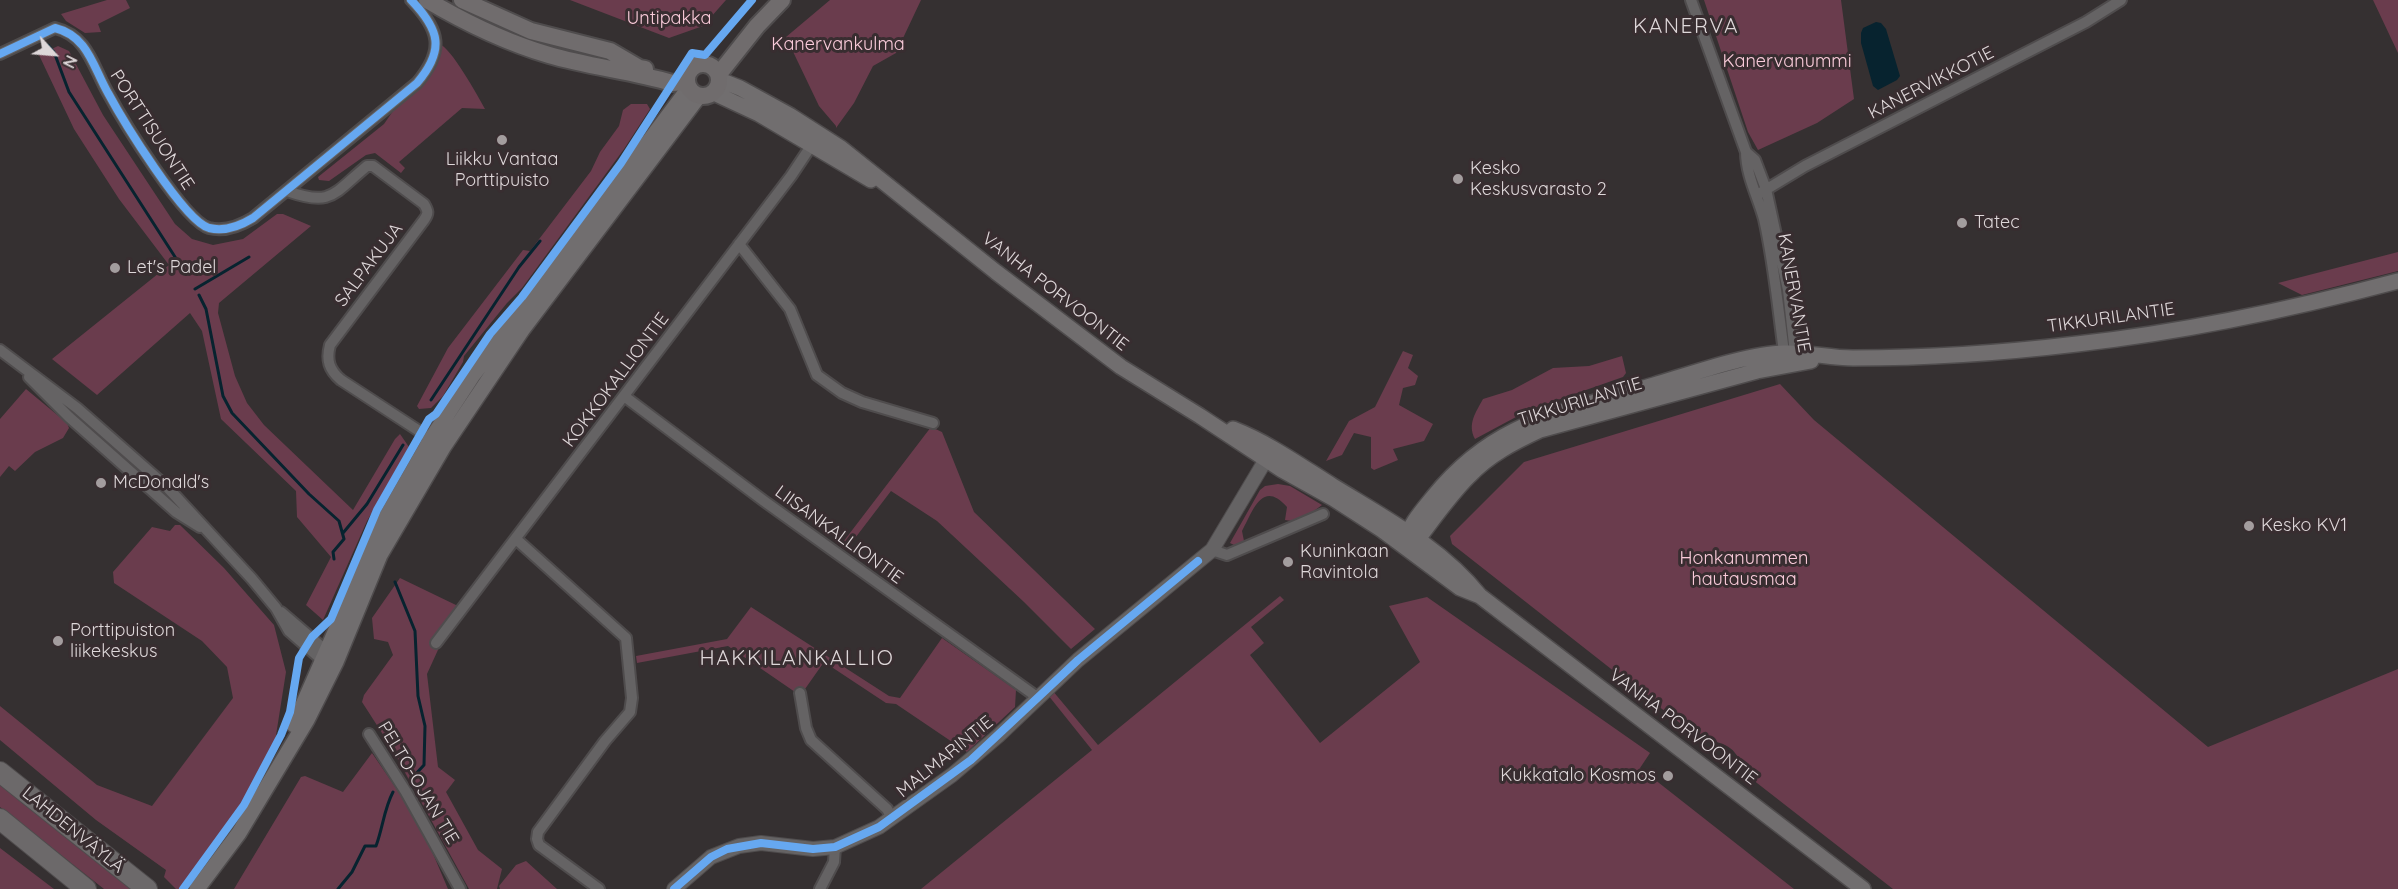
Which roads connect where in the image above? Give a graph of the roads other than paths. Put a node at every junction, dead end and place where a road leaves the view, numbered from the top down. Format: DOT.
graph roads {
  1 [pos="411,0"];
  2 [pos="427,0"];
  3 [pos="462,0"];
  4 [pos="769,0"];
  5 [pos="782,0"];
  6 [pos="1691,0"];
  7 [pos="2121,0"];
  8 [pos="0,54"];
  9 [pos="703,82"];
  10 [pos="816,139"];
  11 [pos="287,191"];
  12 [pos="1762,192"];
  13 [pos="739,244"];
  14 [pos="2398,281"];
  15 [pos="0,350"];
  16 [pos="1790,356"];
  17 [pos="624,396"];
  18 [pos="933,423"];
  19 [pos="437,443"];
  20 [pos="1269,454"];
  21 [pos="1323,514"];
  22 [pos="516,539"];
  23 [pos="1410,539"];
  24 [pos="1212,550"];
  25 [pos="436,644"];
  26 [pos="328,657"];
  27 [pos="800,693"];
  28 [pos="1037,697"];
  29 [pos="369,734"];
  30 [pos="5,774"];
  31 [pos="892,818"];
  32 [pos="0,819"];
  33 [pos="0,835"];
  34 [pos="835,848"];
  35 [pos="67,874"];
  36 [pos="86,889"];
  37 [pos="147,889"];
  38 [pos="197,889"];
  39 [pos="459,889"];
  40 [pos="599,889"];
  41 [pos="674,889"];
  42 [pos="820,889"];
  43 [pos="1863,889"];
  1 -- 11 [label="street"];
  2 -- 9 [label="main road, VANHA PORVOONTIE"];
  3 -- 9 [label="main road, VANHA PORVOONTIE"];
  4 -- 9 [label="main road"];
  5 -- 9 [label="main road"];
  6 -- 12 [label="street, KANERVANTIE"];
  7 -- 12 [label="street, KANERVIKKOTIE"];
  8 -- 11 [label="street, PORTTISUONTIE"];
  9 -- 10 [label="main road, VANHA PORVOONTIE"];
  9 -- 19 [label="main road"];
  10 -- 13 [label="street, KOKKOKALLIONTIE"];
  10 -- 20 [label="main road, VANHA PORVOONTIE"];
  11 -- 19 [label="street, SALPAKUJA"];
  12 -- 16 [label="street, KANERVANTIE"];
  13 -- 17 [label="street, KOKKOKALLIONTIE"];
  13 -- 18 [label="street"];
  14 -- 16 [label="main road, TIKKURILANTIE"];
  15 -- 26 [label="street"];
  16 -- 23 [label="main road, TIKKURILANTIE"];
  17 -- 22 [label="street, KOKKOKALLIONTIE"];
  17 -- 28 [label="street, LIISANKALLIONTIE"];
  19 -- 26 [label="main road"];
  20 -- 23 [label="main road, VANHA PORVOONTIE"];
  20 -- 24 [label="street, MALMARINTIE"];
  21 -- 24 [label="street"];
  22 -- 25 [label="street, KOKKOKALLIONTIE"];
  22 -- 40 [label="street"];
  23 -- 43 [label="main road, VANHA PORVOONTIE"];
  24 -- 28 [label="street, MALMARINTIE"];
  26 -- 38 [label="main road"];
  27 -- 31 [label="street"];
  28 -- 31 [label="street, MALMARINTIE"];
  29 -- 39 [label="street, PELTO-OJAN TIE"];
  30 -- 37 [label="highway, LAHDENVÄYLÄ"];
  31 -- 34 [label="street, MALMARINTIE"];
  32 -- 35 [label="highway, LAHDENVÄYLÄ"];
  33 -- 35 [label="highway"];
  34 -- 41 [label="street, MALMARINTIE"];
  34 -- 42 [label="street"];
  35 -- 36 [label="highway, LAHDENVÄYLÄ"];
}
